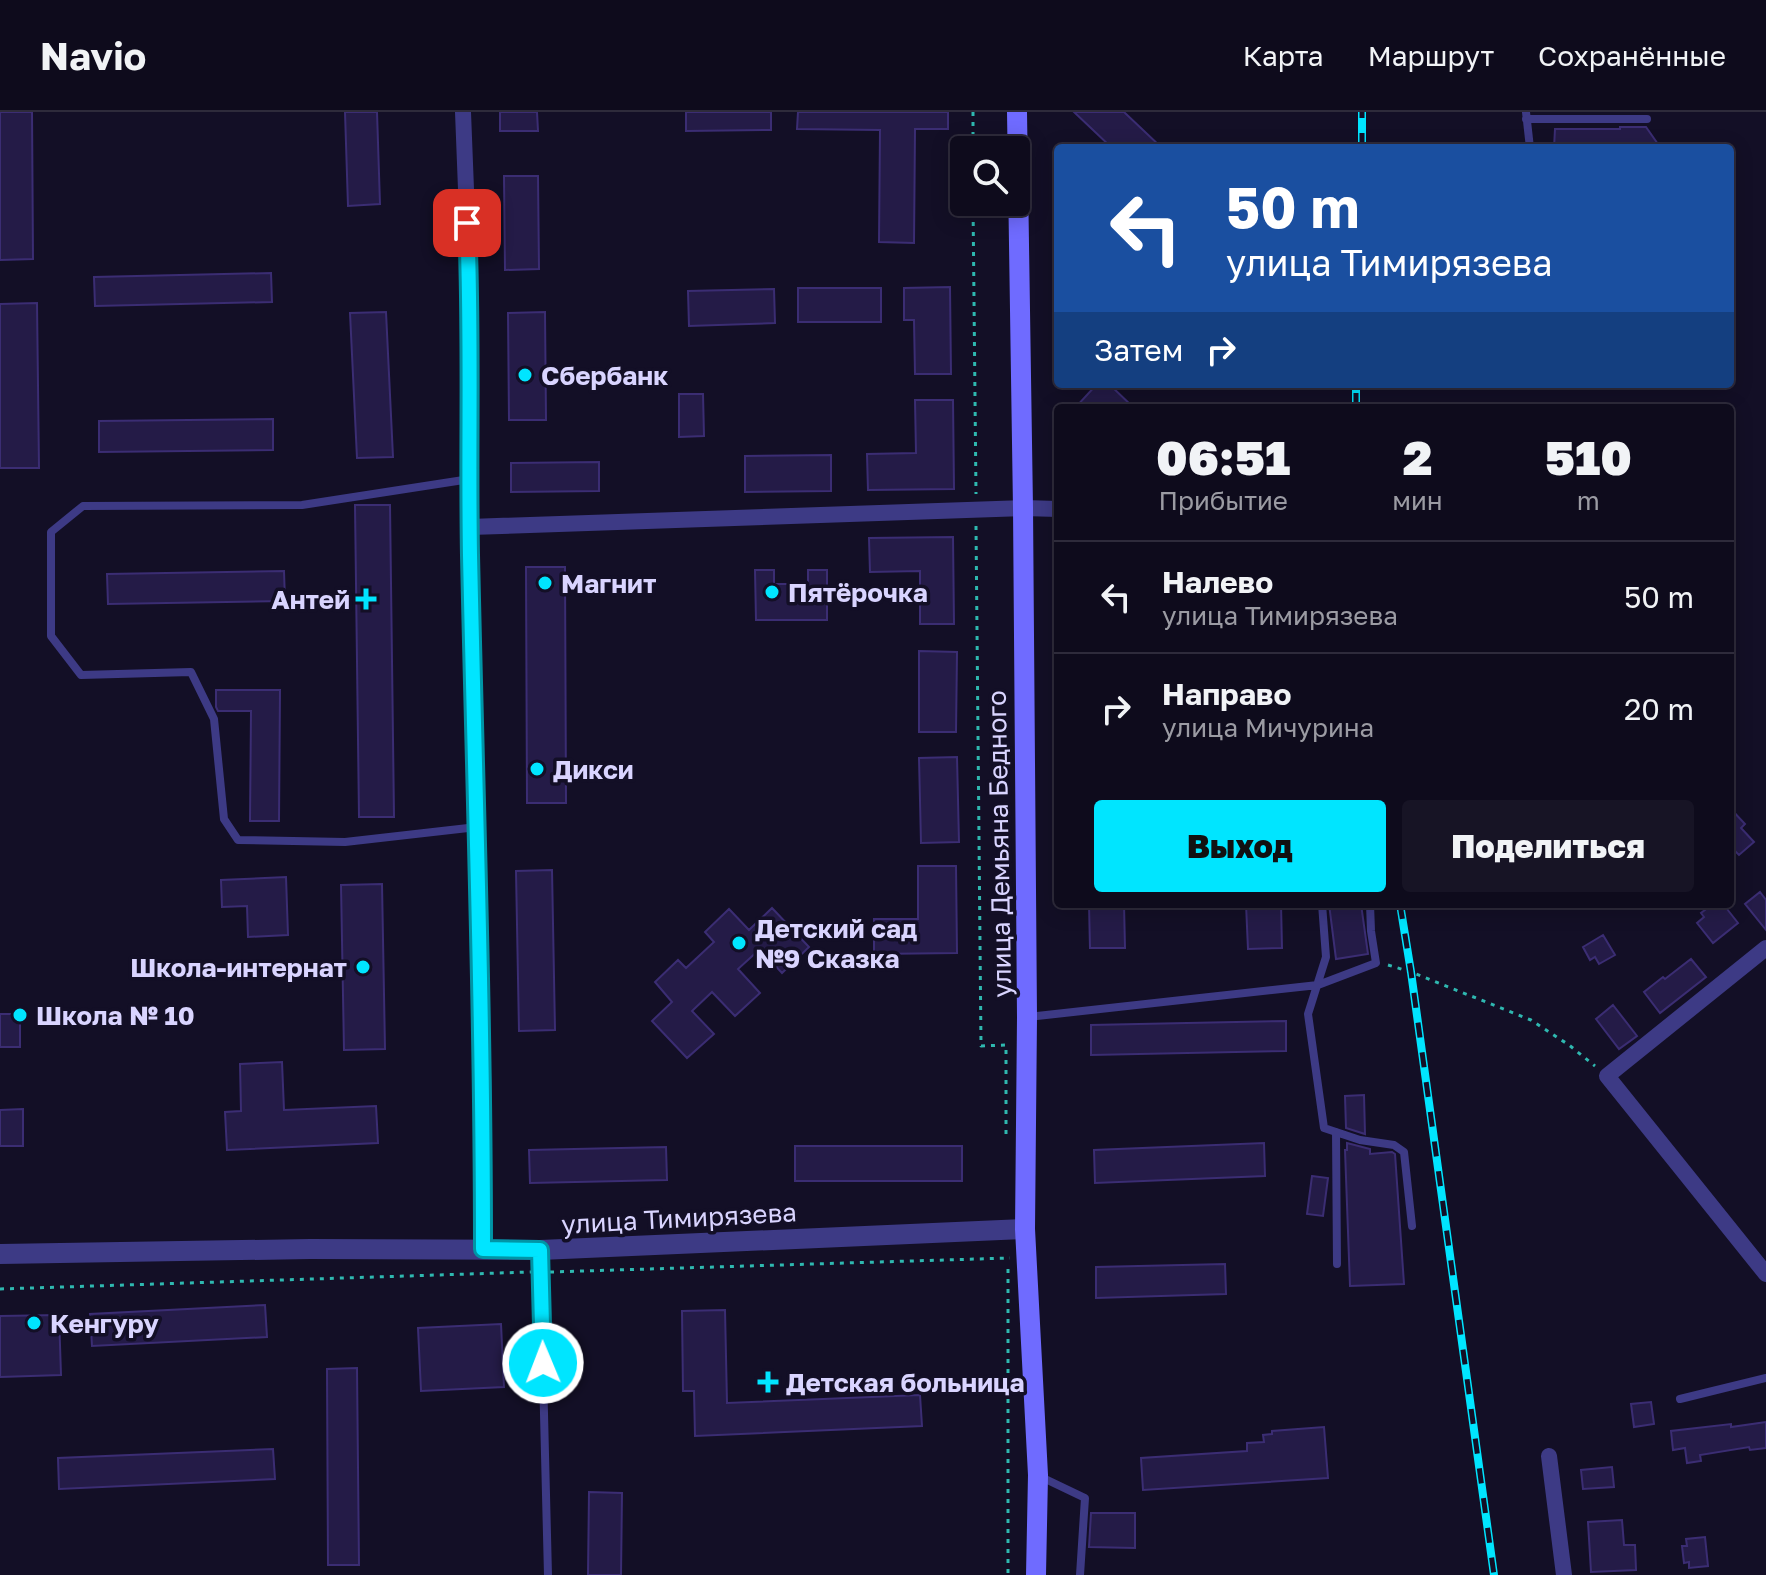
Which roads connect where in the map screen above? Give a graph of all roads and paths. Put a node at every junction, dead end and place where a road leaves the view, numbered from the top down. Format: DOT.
graph roads {
  1 [pos="463,112"];
  2 [pos="973,112"];
  3 [pos="1017,112"];
  4 [pos="1526,116"];
  5 [pos="1647,119"];
  6 [pos="973,136"];
  7 [pos="1530,144"];
  8 [pos="973,216"];
  9 [pos="470,479"];
  10 [pos="1023,508"];
  11 [pos="1054,509"];
  12 [pos="976,510"];
  13 [pos="470,527"];
  14 [pos="477,827"];
  15 [pos="1322,908"];
  16 [pos="1370,908"];
  17 [pos="1766,948"];
  18 [pos="1376,963"];
  19 [pos="1318,985"];
  20 [pos="1027,1017"];
  21 [pos="1607,1076"];
  22 [pos="1336,1132"];
  23 [pos="1006,1137"];
  24 [pos="1412,1226"];
  25 [pos="1025,1229"];
  26 [pos="483,1249"];
  27 [pos="540,1250"];
  28 [pos="0,1254"];
  29 [pos="1017,1258"];
  30 [pos="1337,1264"];
  31 [pos="540,1272"];
  32 [pos="1766,1274"];
  33 [pos="0,1289"];
  34 [pos="1766,1378"];
  35 [pos="1680,1399"];
  36 [pos="1549,1456"];
  37 [pos="1038,1475"];
  38 [pos="548,1575"];
  39 [pos="1008,1575"];
  40 [pos="1036,1575"];
  41 [pos="1080,1575"];
  42 [pos="1564,1575"];
  1 -- 9 [label="street"];
  2 -- 6 [label="path"];
  3 -- 10 [label="main road, улица Демьяна Бедного"];
  4 -- 5 [label="lane"];
  4 -- 7 [label="lane"];
  8 -- 12 [label="path"];
  9 -- 13 [label="street"];
  9 -- 14 [label="lane"];
  10 -- 11 [label="street"];
  10 -- 12 [label="street"];
  10 -- 20 [label="main road, улица Демьяна Бедного"];
  12 -- 13 [label="street"];
  12 -- 23 [label="path"];
  13 -- 14 [label="street"];
  14 -- 26 [label="street"];
  15 -- 19 [label="lane"];
  16 -- 18 [label="lane"];
  17 -- 21 [label="street"];
  18 -- 19 [label="lane"];
  18 -- 21 [label="path"];
  19 -- 20 [label="lane"];
  19 -- 22 [label="lane"];
  20 -- 25 [label="main road, улица Демьяна Бедного"];
  21 -- 32 [label="street"];
  22 -- 24 [label="lane"];
  22 -- 30 [label="lane"];
  25 -- 27 [label="street, улица Тимирязева"];
  25 -- 29 [label="main road, улица Демьяна Бедного"];
  26 -- 27 [label="street, улица Тимирязева"];
  26 -- 28 [label="street, улица Тимирязева"];
  27 -- 31 [label="lane"];
  29 -- 31 [label="path"];
  29 -- 37 [label="main road, улица Демьяна Бедного"];
  29 -- 39 [label="path"];
  31 -- 33 [label="path"];
  31 -- 38 [label="lane"];
  34 -- 35 [label="lane"];
  36 -- 42 [label="street"];
  37 -- 40 [label="main road, улица Демьяна Бедного"];
  37 -- 41 [label="lane"];
}
